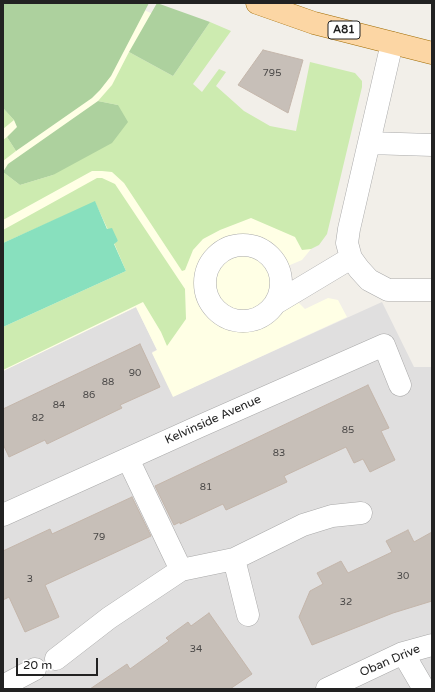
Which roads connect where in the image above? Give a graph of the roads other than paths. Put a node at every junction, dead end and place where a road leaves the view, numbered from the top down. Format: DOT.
graph roads {
  1 [pos="257,3"];
  2 [pos="392,44"];
  3 [pos="432,53"];
  4 [pos="369,143"];
  5 [pos="432,145"];
  6 [pos="351,258"];
  7 [pos="432,290"];
  8 [pos="276,302"];
  9 [pos="400,385"];
  10 [pos="128,459"];
  11 [pos="361,513"];
  12 [pos="3,516"];
  13 [pos="234,560"];
  14 [pos="180,570"];
  15 [pos="248,615"];
  16 [pos="432,645"];
  17 [pos="403,653"];
  18 [pos="56,659"];
  19 [pos="35,669"];
  20 [pos="3,686"];
  21 [pos="327,689"];
  22 [pos="424,689"];
  1 -- 2 [label="main road, A81"];
  2 -- 3 [label="main road, A81"];
  2 -- 4 [label="street"];
  4 -- 5 [label="street"];
  4 -- 6 [label="street"];
  6 -- 7 [label="street"];
  6 -- 8 [label="street"];
  9 -- 10 [label="street, Kelvinside Avenue"];
  10 -- 12 [label="street, Kelvinside Avenue"];
  10 -- 14 [label="street"];
  11 -- 13 [label="street"];
  13 -- 14 [label="street"];
  13 -- 15 [label="street"];
  14 -- 18 [label="street"];
  16 -- 17 [label="street, Oban Drive"];
  17 -- 21 [label="street, Oban Drive"];
  17 -- 22 [label="street"];
  19 -- 20 [label="street"];
}
